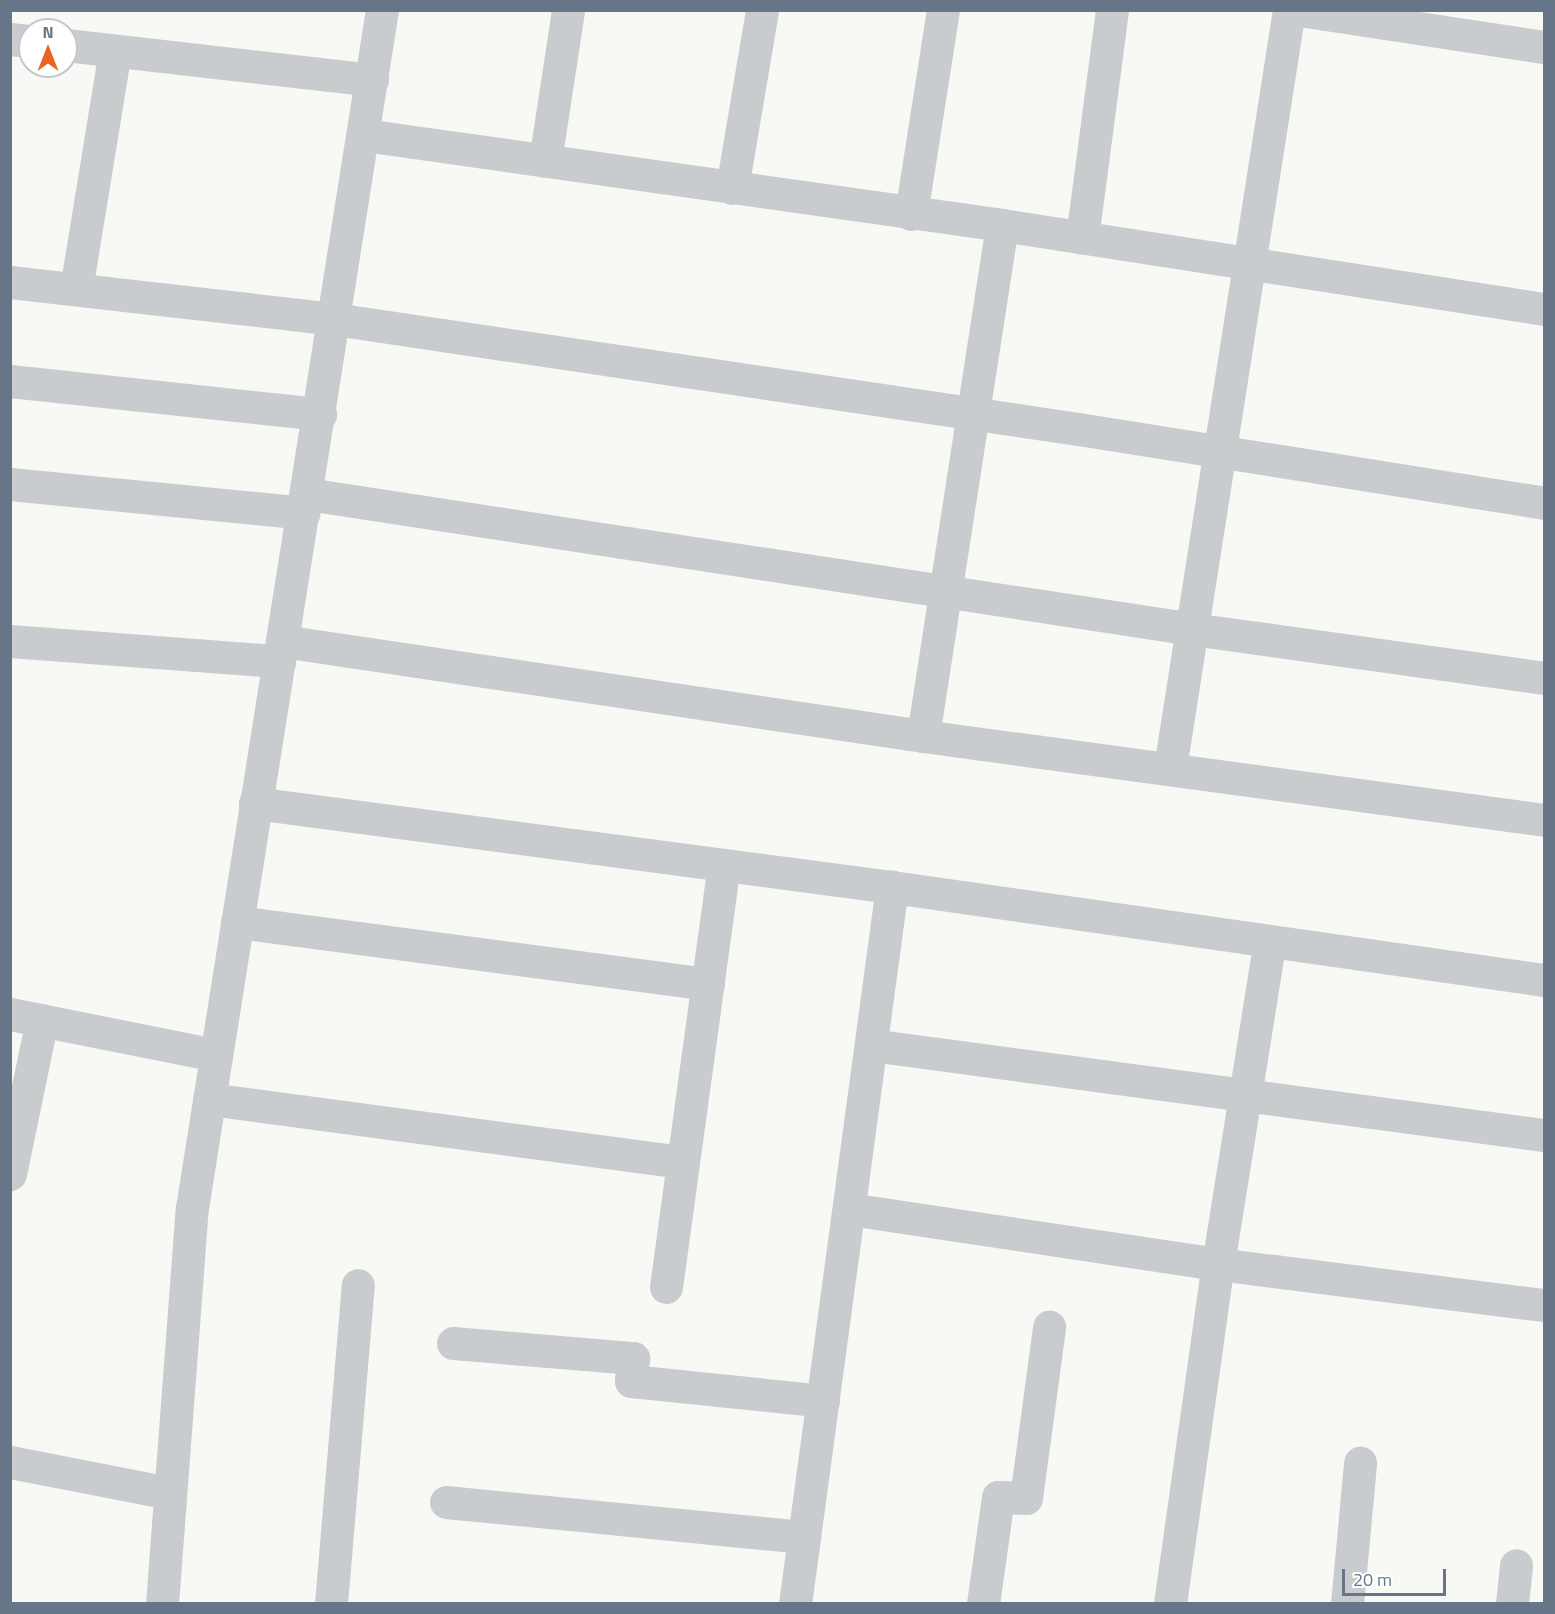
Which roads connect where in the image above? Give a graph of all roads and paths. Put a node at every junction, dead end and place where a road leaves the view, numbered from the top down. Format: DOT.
graph roads {
  1 [pos="382,10"];
  2 [pos="568,10"];
  3 [pos="762,10"];
  4 [pos="944,10"];
  5 [pos="1112,10"];
  6 [pos="1288,10"];
  7 [pos="1299,10"];
  8 [pos="78,46"];
  9 [pos="1545,47"];
  10 [pos="114,51"];
  11 [pos="372,80"];
  12 [pos="364,135"];
  13 [pos="544,161"];
  14 [pos="732,188"];
  15 [pos="910,214"];
  16 [pos="1002,225"];
  17 [pos="1082,238"];
  18 [pos="1250,262"];
  19 [pos="10,282"];
  20 [pos="76,289"];
  21 [pos="1545,309"];
  22 [pos="334,319"];
  23 [pos="10,381"];
  24 [pos="973,413"];
  25 [pos="320,414"];
  26 [pos="1220,452"];
  27 [pos="10,484"];
  28 [pos="306,503"];
  29 [pos="1545,503"];
  30 [pos="946,591"];
  31 [pos="1192,629"];
  32 [pos="10,641"];
  33 [pos="281,651"];
  34 [pos="1545,678"];
  35 [pos="923,736"];
  36 [pos="1170,768"];
  37 [pos="255,803"];
  38 [pos="1545,820"];
  39 [pos="724,865"];
  40 [pos="892,887"];
  41 [pos="237,922"];
  42 [pos="1270,941"];
  43 [pos="1545,980"];
  44 [pos="708,984"];
  45 [pos="26,1017"];
  46 [pos="871,1045"];
  47 [pos="216,1055"];
  48 [pos="1245,1095"];
  49 [pos="209,1099"];
  50 [pos="1545,1136"];
  51 [pos="683,1162"];
  52 [pos="10,1174"];
  53 [pos="849,1209"];
  54 [pos="1218,1263"];
  55 [pos="358,1285"];
  56 [pos="666,1287"];
  57 [pos="1545,1305"];
  58 [pos="1049,1328"];
  59 [pos="453,1343"];
  60 [pos="823,1401"];
  61 [pos="10,1462"];
  62 [pos="1360,1463"];
  63 [pos="170,1493"];
  64 [pos="446,1502"];
  65 [pos="804,1537"];
  66 [pos="1516,1565"];
  67 [pos="162,1604"];
  68 [pos="331,1604"];
  69 [pos="795,1604"];
  70 [pos="983,1604"];
  71 [pos="1170,1604"];
  72 [pos="1347,1604"];
  73 [pos="1512,1604"];
  1 -- 11 [label="street"];
  2 -- 13 [label="street"];
  3 -- 14 [label="street"];
  4 -- 15 [label="street"];
  5 -- 17 [label="street"];
  6 -- 18 [label="street"];
  7 -- 9 [label="street"];
  8 -- 10 [label="street"];
  10 -- 11 [label="street"];
  10 -- 20 [label="street"];
  11 -- 12 [label="street"];
  12 -- 13 [label="street"];
  12 -- 22 [label="street"];
  13 -- 14 [label="street"];
  14 -- 15 [label="street"];
  15 -- 16 [label="street"];
  16 -- 17 [label="street"];
  16 -- 24 [label="street"];
  17 -- 18 [label="street"];
  18 -- 21 [label="street"];
  18 -- 26 [label="street"];
  19 -- 20 [label="street"];
  20 -- 22 [label="street"];
  22 -- 24 [label="street"];
  22 -- 25 [label="street"];
  23 -- 25 [label="street"];
  24 -- 26 [label="street"];
  24 -- 30 [label="street"];
  25 -- 28 [label="street"];
  26 -- 29 [label="street"];
  26 -- 31 [label="street"];
  27 -- 28 [label="street"];
  28 -- 30 [label="street"];
  28 -- 33 [label="street"];
  30 -- 31 [label="street"];
  30 -- 35 [label="street"];
  31 -- 34 [label="street"];
  31 -- 36 [label="street"];
  32 -- 33 [label="street"];
  33 -- 35 [label="street"];
  33 -- 37 [label="street"];
  35 -- 36 [label="street"];
  36 -- 38 [label="street"];
  37 -- 39 [label="street"];
  37 -- 41 [label="street"];
  39 -- 40 [label="street"];
  39 -- 44 [label="street"];
  40 -- 42 [label="street"];
  40 -- 46 [label="street"];
  41 -- 44 [label="street"];
  41 -- 47 [label="street"];
  42 -- 43 [label="street"];
  42 -- 48 [label="street"];
  44 -- 51 [label="street"];
  45 -- 47 [label="street"];
  45 -- 52 [label="street"];
  46 -- 48 [label="street"];
  46 -- 53 [label="street"];
  47 -- 49 [label="street"];
  48 -- 50 [label="street"];
  48 -- 54 [label="street"];
  49 -- 51 [label="street"];
  49 -- 63 [label="street"];
  51 -- 56 [label="street"];
  53 -- 54 [label="street"];
  53 -- 60 [label="street"];
  54 -- 57 [label="street"];
  54 -- 71 [label="street"];
  55 -- 68 [label="street"];
  58 -- 70 [label="street"];
  59 -- 60 [label="street"];
  60 -- 65 [label="street"];
  61 -- 63 [label="street"];
  62 -- 72 [label="street"];
  63 -- 67 [label="street"];
  64 -- 65 [label="street"];
  65 -- 69 [label="street"];
  66 -- 73 [label="street"];
}
